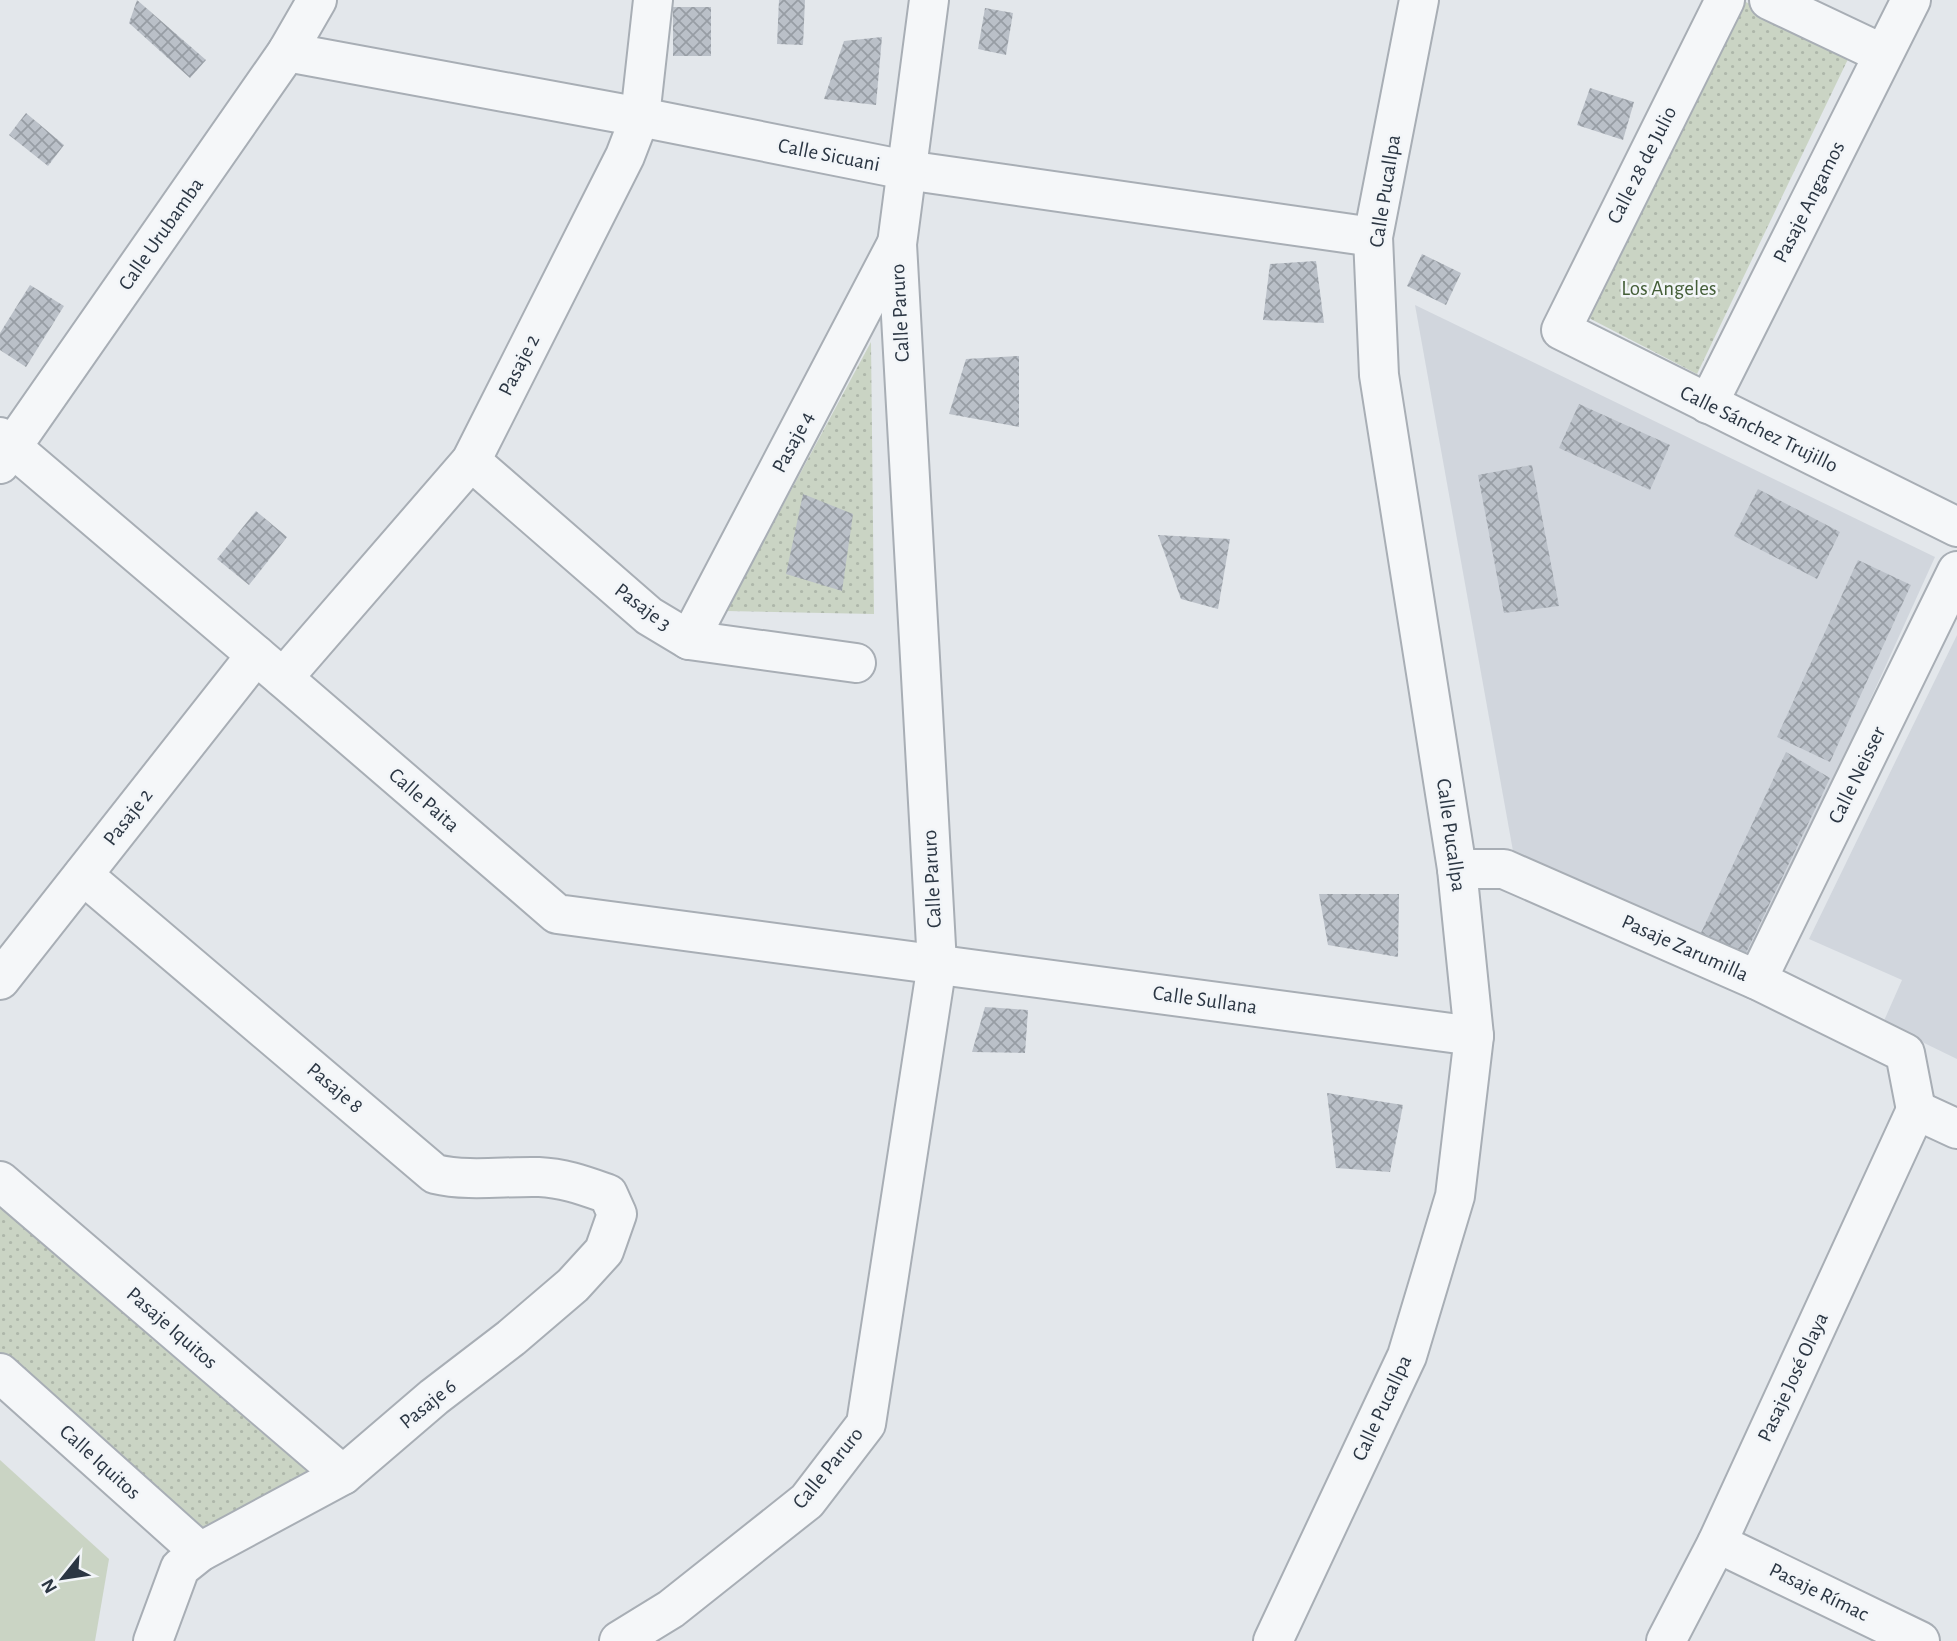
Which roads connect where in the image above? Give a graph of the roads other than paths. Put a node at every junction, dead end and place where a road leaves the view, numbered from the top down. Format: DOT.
graph roads {
  1 [pos="317,0"];
  2 [pos="653,0"];
  3 [pos="929,0"];
  4 [pos="1419,0"];
  5 [pos="1725,0"];
  6 [pos="1769,0"];
  7 [pos="1911,0"];
  8 [pos="287,52"];
  9 [pos="1883,54"];
  10 [pos="640,117"];
  11 [pos="906,170"];
  12 [pos="1373,237"];
  13 [pos="897,244"];
  14 [pos="1561,330"];
  15 [pos="1708,404"];
  16 [pos="4,450"];
  17 [pos="471,461"];
  18 [pos="1957,527"];
  19 [pos="1957,571"];
  20 [pos="689,640"];
  21 [pos="856,663"];
  22 [pos="270,666"];
  23 [pos="1457,869"];
  24 [pos="83,875"];
  25 [pos="937,964"];
  26 [pos="0,980"];
  27 [pos="1757,980"];
  28 [pos="1474,1036"];
  29 [pos="1916,1110"];
  30 [pos="1957,1129"];
  31 [pos="0,1181"];
  32 [pos="617,1214"];
  33 [pos="0,1373"];
  34 [pos="343,1475"];
  35 [pos="1717,1543"];
  36 [pos="200,1552"];
  37 [pos="153,1641"];
  38 [pos="620,1641"];
  39 [pos="1273,1641"];
  40 [pos="1666,1641"];
  41 [pos="1920,1641"];
  1 -- 8 [label="street, Calle Urubamba"];
  2 -- 10 [label="street, Pasaje 2"];
  3 -- 11 [label="street, Calle Paruro"];
  4 -- 12 [label="street, Calle Pucallpa"];
  5 -- 14 [label="street, Calle 28 de Julio"];
  6 -- 9 [label="street"];
  7 -- 9 [label="street, Pasaje Angamos"];
  8 -- 10 [label="street, Calle Sicuani"];
  8 -- 16 [label="street, Calle Urubamba"];
  9 -- 15 [label="street, Pasaje Angamos"];
  10 -- 11 [label="street, Calle Sicuani"];
  10 -- 17 [label="street, Pasaje 2"];
  11 -- 12 [label="street, Calle Sicuani"];
  11 -- 13 [label="street, Calle Paruro"];
  12 -- 23 [label="street, Calle Pucallpa"];
  13 -- 20 [label="street, Pasaje 4"];
  13 -- 25 [label="street, Calle Paruro"];
  14 -- 15 [label="street, Calle Sánchez Trujillo"];
  15 -- 18 [label="street, Calle Sánchez Trujillo"];
  16 -- 22 [label="street, Calle Paita"];
  17 -- 20 [label="street, Pasaje 3"];
  17 -- 22 [label="street, Pasaje 2"];
  19 -- 27 [label="street, Calle Neisser"];
  20 -- 21 [label="street, Pasaje 3"];
  22 -- 24 [label="street, Pasaje 2"];
  22 -- 25 [label="street, Calle Paita"];
  23 -- 27 [label="street, Pasaje Zarumilla"];
  23 -- 28 [label="street, Calle Pucallpa"];
  24 -- 26 [label="street, Pasaje 2"];
  24 -- 32 [label="street, Pasaje 8"];
  25 -- 28 [label="street, Calle Sullana"];
  25 -- 38 [label="street, Calle Paruro"];
  27 -- 29 [label="street, Pasaje Zarumilla"];
  28 -- 39 [label="street, Calle Pucallpa"];
  29 -- 30 [label="street"];
  29 -- 35 [label="street, Pasaje José Olaya"];
  31 -- 34 [label="street, Pasaje Iquitos"];
  32 -- 34 [label="street, Pasaje 6"];
  33 -- 36 [label="street, Calle Iquitos"];
  34 -- 36 [label="street, Pasaje 6"];
  35 -- 40 [label="street, Pasaje José Olaya"];
  35 -- 41 [label="street, Pasaje Rímac"];
  36 -- 37 [label="street, Pasaje 6"];
}
